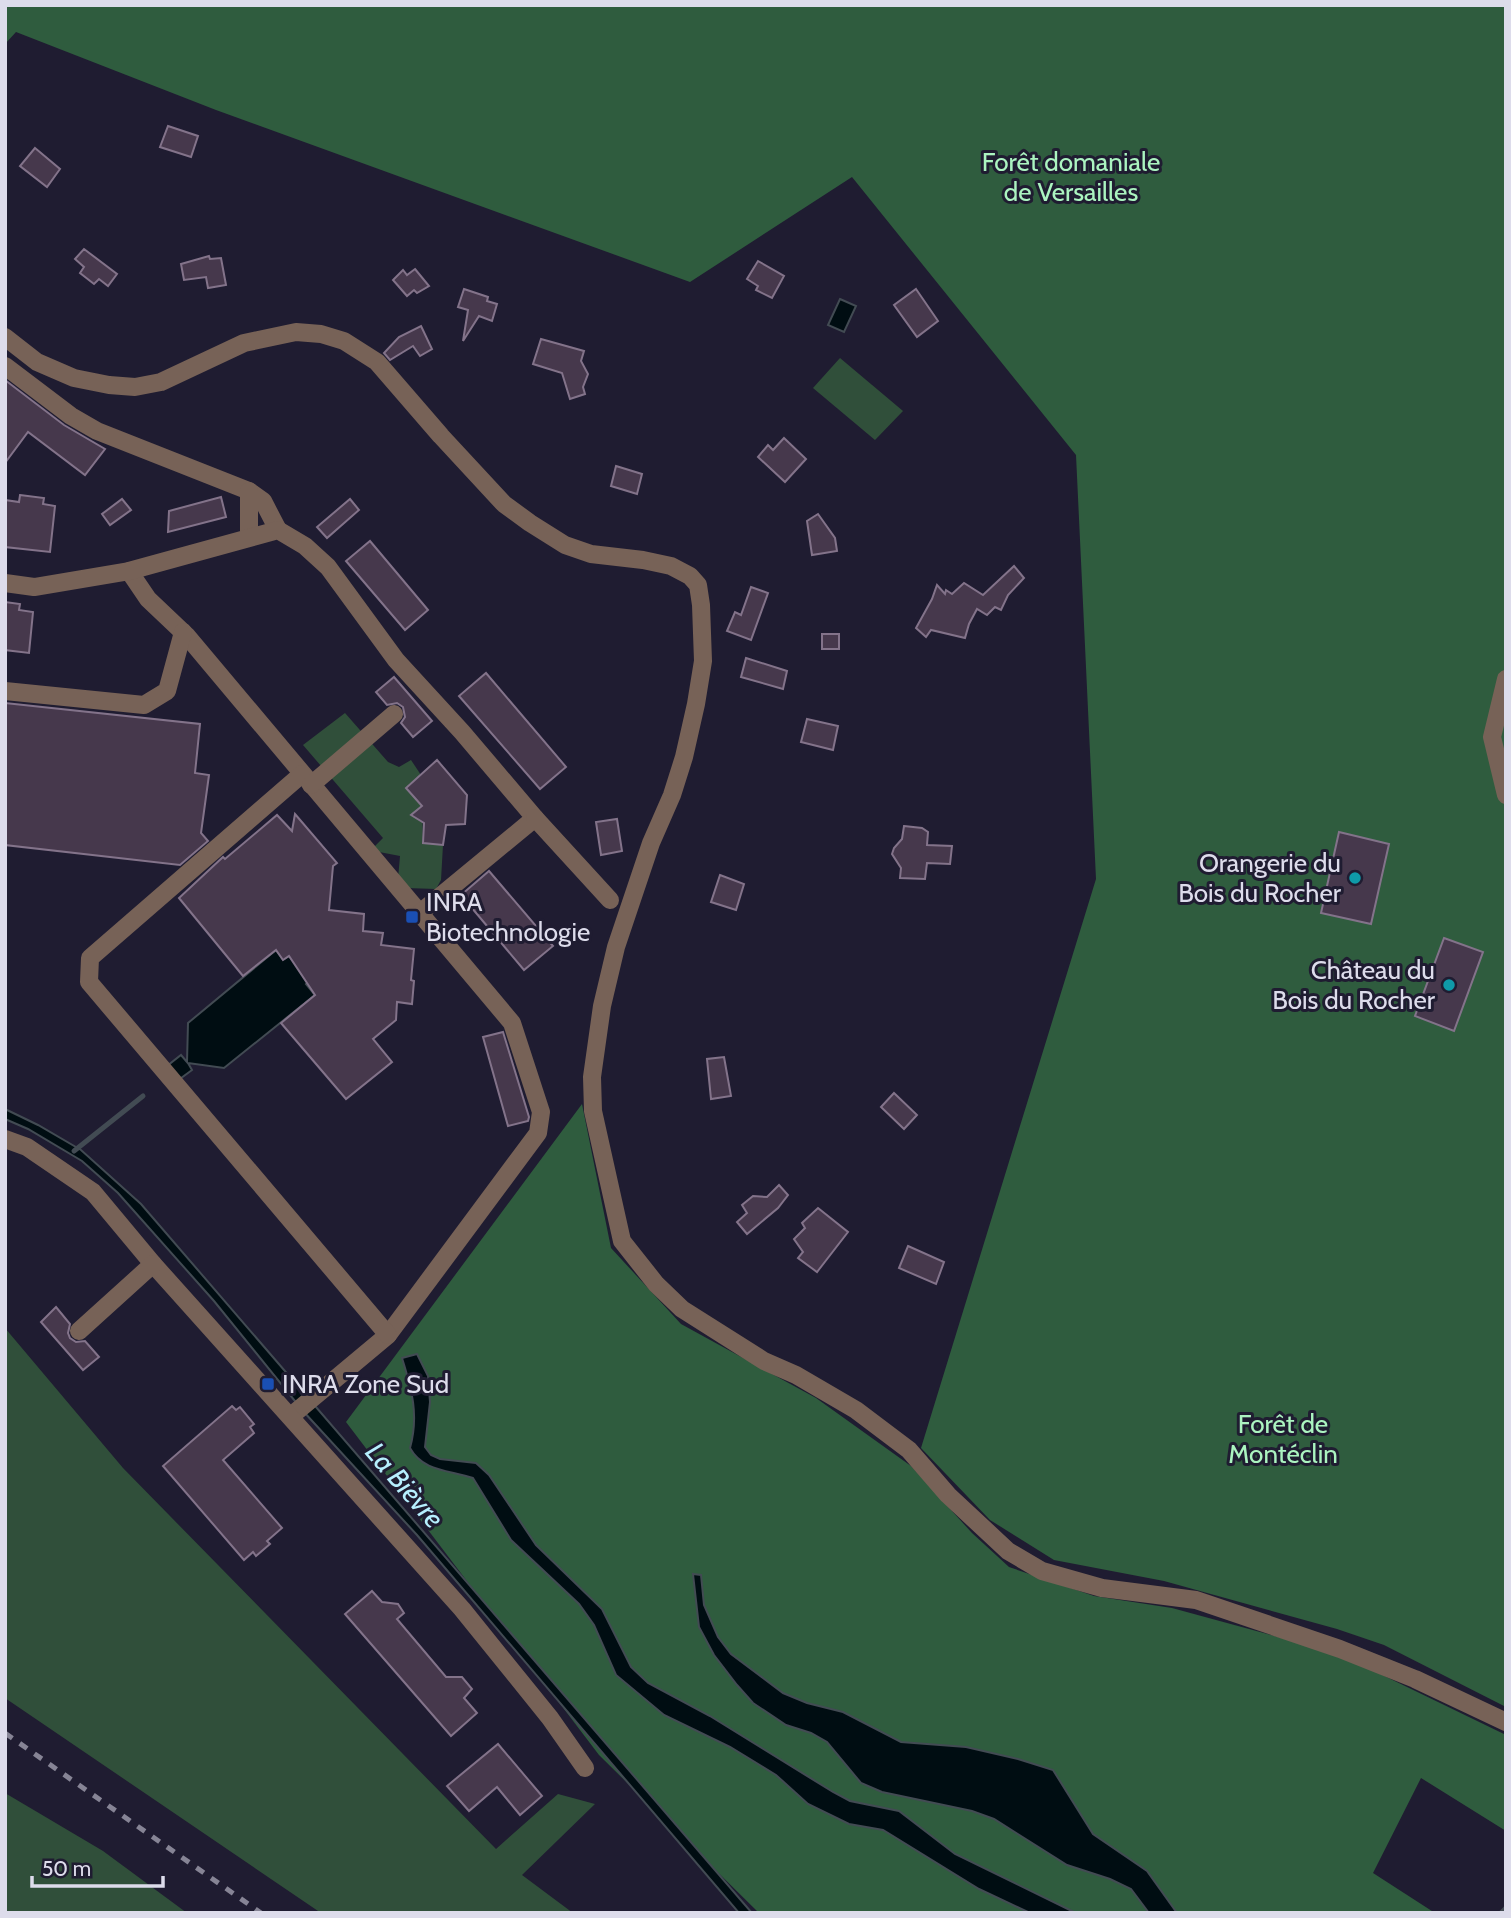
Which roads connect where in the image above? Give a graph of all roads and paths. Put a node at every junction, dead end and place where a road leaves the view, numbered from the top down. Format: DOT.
graph roads {
  1 [pos="5,337"];
  2 [pos="5,366"];
  3 [pos="249,491"];
  4 [pos="278,530"];
  5 [pos="249,537"];
  6 [pos="130,571"];
  7 [pos="5,583"];
  8 [pos="183,632"];
  9 [pos="1506,679"];
  10 [pos="5,691"];
  11 [pos="394,714"];
  12 [pos="306,780"];
  13 [pos="1506,795"];
  14 [pos="535,818"];
  15 [pos="610,900"];
  16 [pos="420,913"];
  17 [pos="5,1139"];
  18 [pos="153,1264"];
  19 [pos="79,1331"];
  20 [pos="388,1335"];
  21 [pos="300,1408"];
  22 [pos="1506,1722"];
  23 [pos="585,1768"];
  1 -- 22 [label="street"];
  2 -- 3 [label="street"];
  3 -- 4 [label="street"];
  3 -- 5 [label="street"];
  4 -- 5 [label="street"];
  4 -- 14 [label="street"];
  5 -- 6 [label="street"];
  6 -- 7 [label="street"];
  6 -- 8 [label="street"];
  8 -- 10 [label="street"];
  8 -- 12 [label="street"];
  9 -- 13 [label="street"];
  11 -- 12 [label="street"];
  12 -- 16 [label="street"];
  12 -- 20 [label="street"];
  14 -- 15 [label="street"];
  14 -- 16 [label="street"];
  16 -- 20 [label="street"];
  17 -- 18 [label="street"];
  18 -- 19 [label="street"];
  18 -- 21 [label="street"];
  20 -- 21 [label="street"];
  21 -- 23 [label="street"];
}
